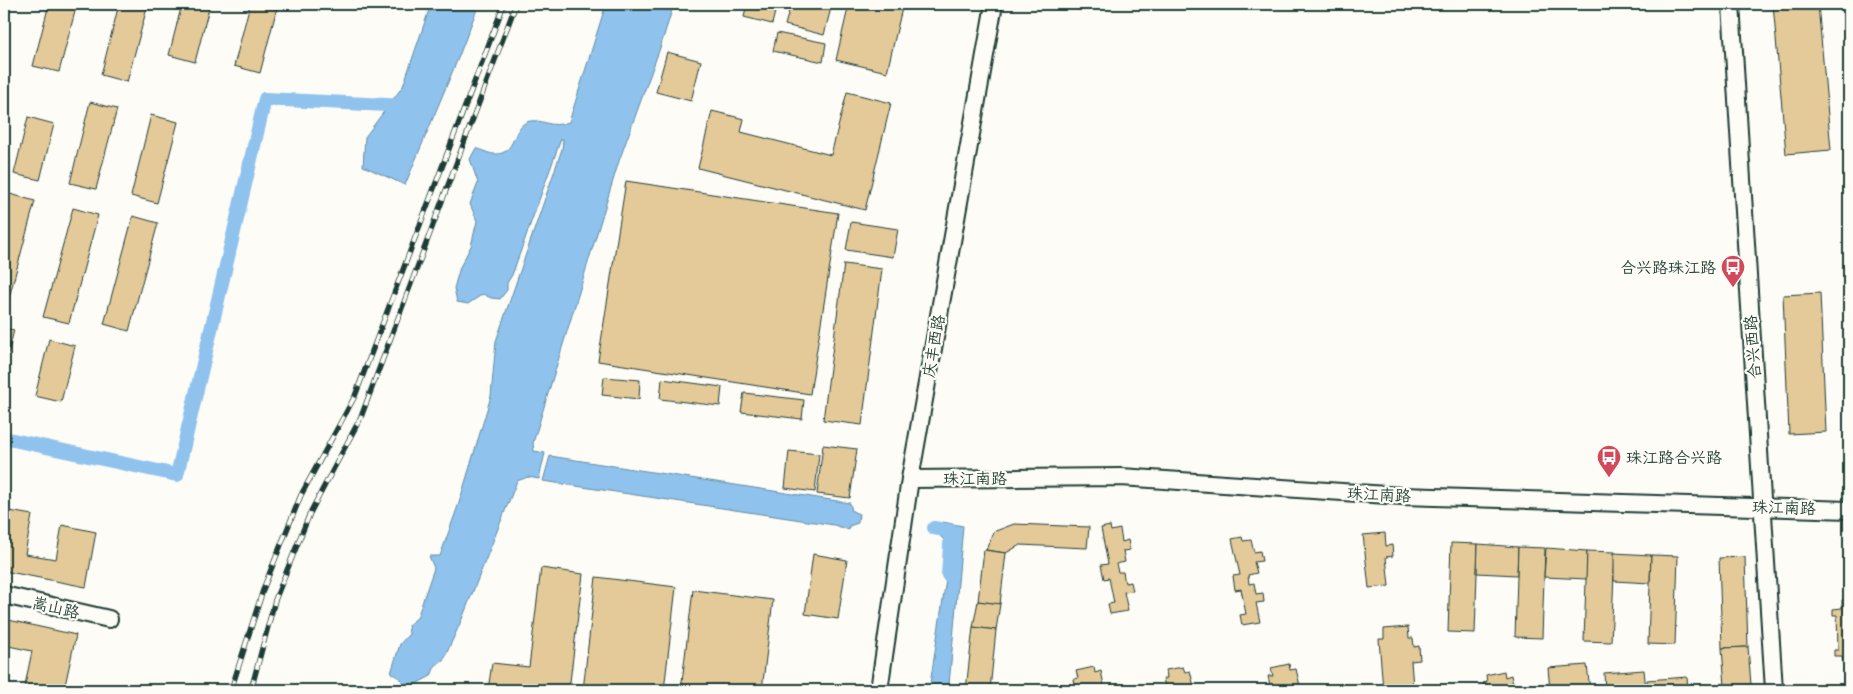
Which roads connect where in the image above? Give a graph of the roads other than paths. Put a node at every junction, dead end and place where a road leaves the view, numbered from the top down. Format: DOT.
graph roads {
  1 [pos="994,4"];
  2 [pos="1731,4"];
  3 [pos="910,479"];
  4 [pos="1762,506"];
  5 [pos="1849,510"];
  6 [pos="4,595"];
  7 [pos="109,619"];
  8 [pos="879,690"];
  9 [pos="1774,690"];
  1 -- 3 [label="street, 庆丰西路"];
  2 -- 4 [label="street, 合兴西路"];
  3 -- 4 [label="street, 珠江南路"];
  3 -- 8 [label="street, 庆丰西路"];
  4 -- 5 [label="street, 珠江南路"];
  4 -- 9 [label="street, 合兴西路"];
  6 -- 7 [label="street, 嵩山路"];
}
